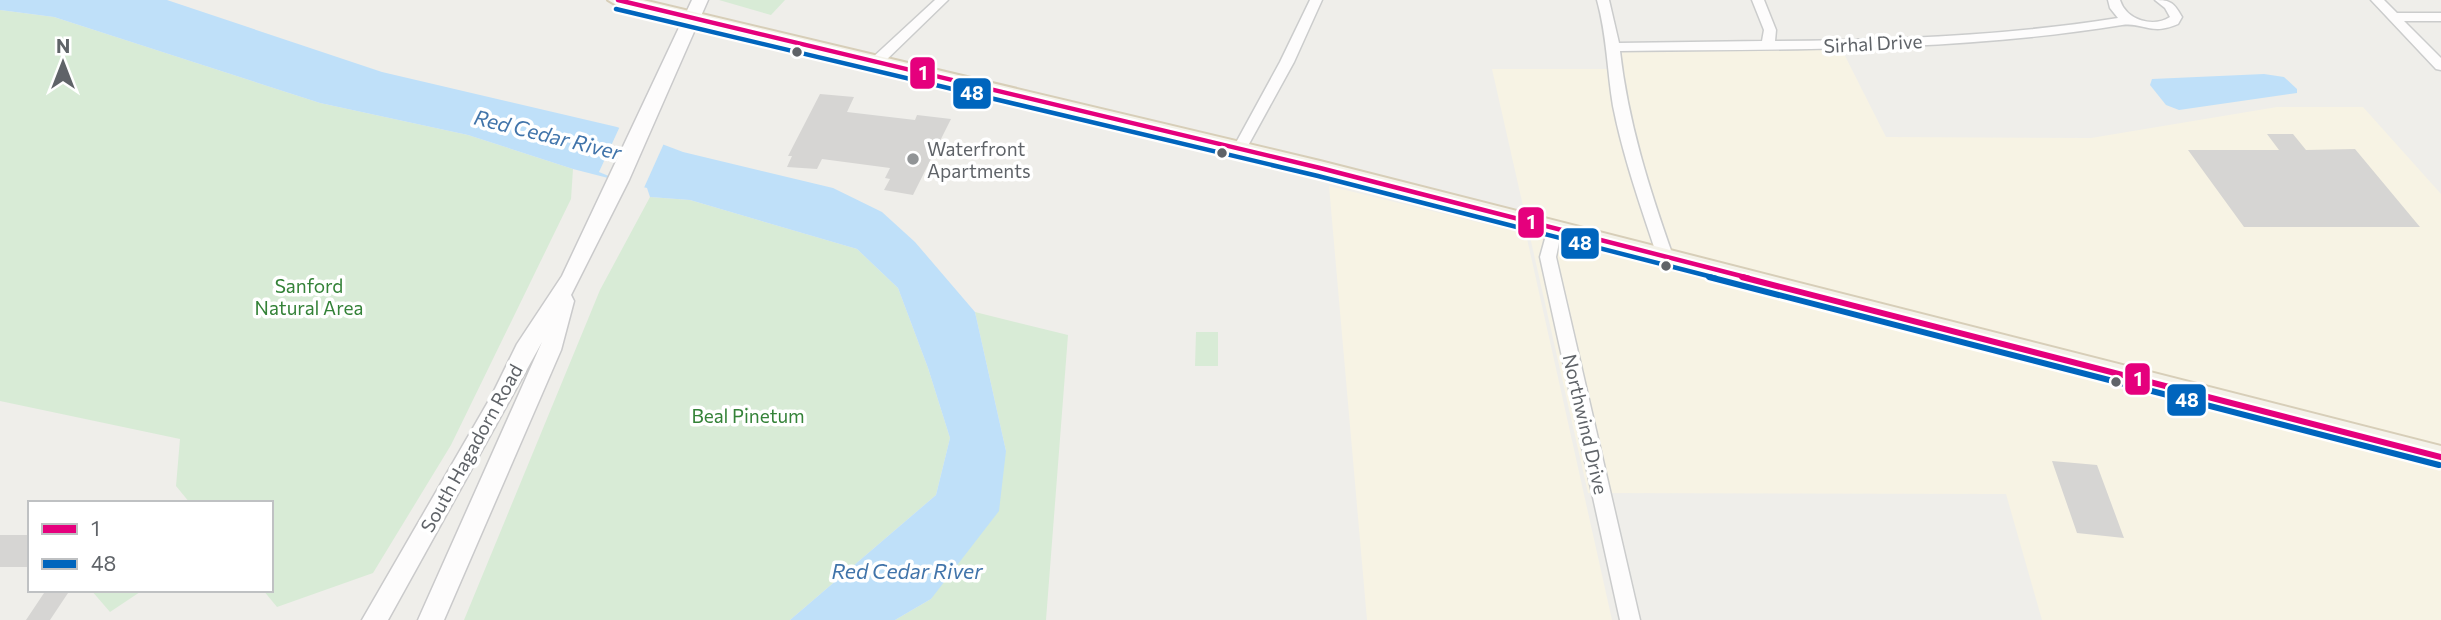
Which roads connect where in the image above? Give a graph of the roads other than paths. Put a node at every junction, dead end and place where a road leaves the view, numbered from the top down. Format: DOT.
graph roads {
  1 [pos="618,0"];
  2 [pos="942,0"];
  3 [pos="1316,0"];
  4 [pos="1603,0"];
  5 [pos="1758,0"];
  6 [pos="2114,0"];
  7 [pos="2161,0"];
  8 [pos="2377,0"];
  9 [pos="696,9"];
  10 [pos="2393,17"];
  11 [pos="2441,17"];
  12 [pos="2131,20"];
  13 [pos="1768,46"];
  14 [pos="1614,47"];
  15 [pos="876,62"];
  16 [pos="2441,66"];
  17 [pos="1239,150"];
  18 [pos="1555,228"];
  19 [pos="1665,256"];
  20 [pos="571,279"];
  21 [pos="2441,457"];
  22 [pos="375,620"];
  23 [pos="431,620"];
  24 [pos="1630,620"];
  1 -- 9 [label="main road"];
  2 -- 15 [label="street"];
  3 -- 17 [label="street"];
  4 -- 14 [label="street"];
  5 -- 13 [label="street"];
  6 -- 12 [label="street"];
  7 -- 12 [label="street, Sirhal Drive"];
  8 -- 10 [label="street"];
  9 -- 15 [label="main road"];
  9 -- 20 [label="street, South Hagadorn Road"];
  10 -- 11 [label="street"];
  10 -- 16 [label="street"];
  12 -- 13 [label="street, Sirhal Drive"];
  13 -- 14 [label="street, Sirhal Drive"];
  14 -- 19 [label="street"];
  15 -- 17 [label="main road"];
  17 -- 18 [label="main road"];
  18 -- 19 [label="main road"];
  18 -- 24 [label="street, Northwind Drive"];
  19 -- 21 [label="main road"];
  20 -- 22 [label="street, South Hagadorn Road"];
  20 -- 23 [label="street, South Hagadorn Road"];
}
